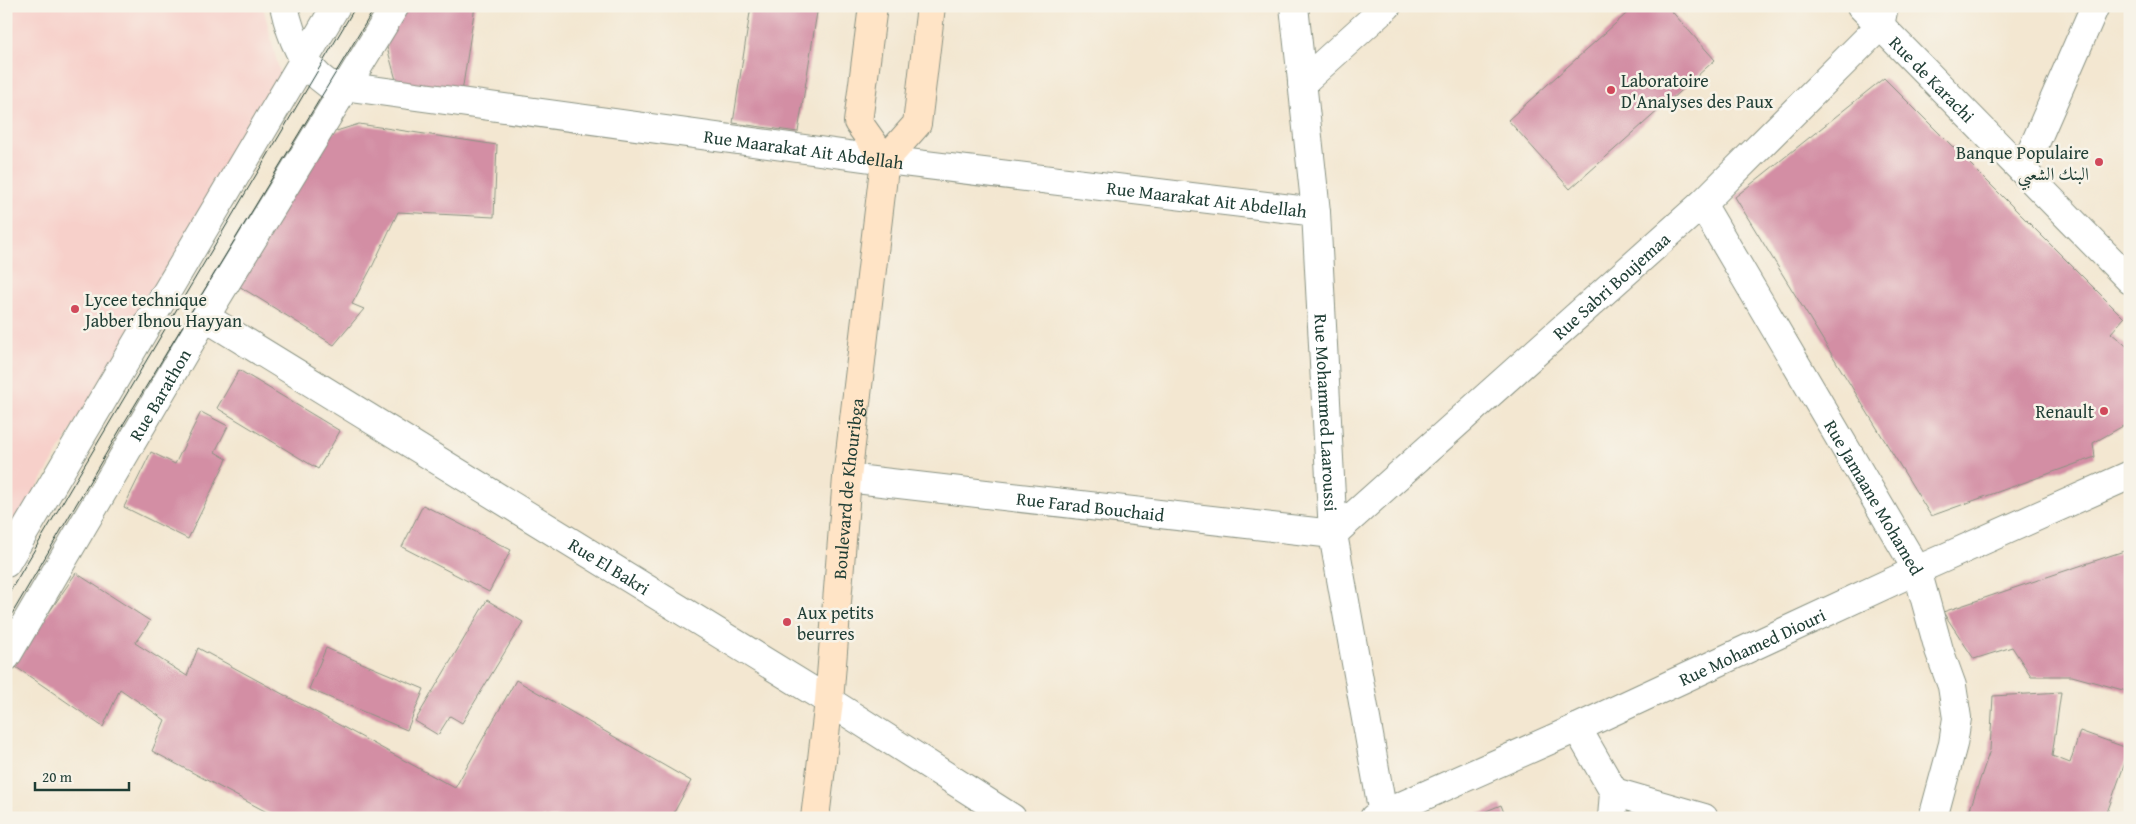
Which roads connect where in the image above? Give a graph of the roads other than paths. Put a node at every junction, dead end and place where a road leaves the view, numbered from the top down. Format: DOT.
graph roads {
  1 [pos="284,6"];
  2 [pos="336,6"];
  3 [pos="395,6"];
  4 [pos="873,6"];
  5 [pos="931,6"];
  6 [pos="1294,6"];
  7 [pos="1387,6"];
  8 [pos="1861,6"];
  9 [pos="2095,6"];
  10 [pos="1882,16"];
  11 [pos="304,60"];
  12 [pos="1302,83"];
  13 [pos="348,87"];
  14 [pos="886,160"];
  15 [pos="2023,171"];
  16 [pos="1702,204"];
  17 [pos="1316,212"];
  18 [pos="2130,280"];
  19 [pos="205,317"];
  20 [pos="2130,475"];
  21 [pos="848,478"];
  22 [pos="1333,534"];
  23 [pos="6,563"];
  24 [pos="1917,570"];
  25 [pos="6,658"];
  26 [pos="829,700"];
  27 [pos="1577,728"];
  28 [pos="1613,805"];
  29 [pos="1378,816"];
  30 [pos="815,818"];
  31 [pos="1012,818"];
  32 [pos="1704,818"];
  33 [pos="1933,818"];
  1 -- 11 [label="street, Rue Maarakat Ait Abdellah"];
  2 -- 11 [label="street"];
  3 -- 13 [label="street, Rue Barathon"];
  4 -- 14 [label="main road"];
  5 -- 14 [label="main road"];
  6 -- 12 [label="street, Rue Mohammed Laaroussi"];
  7 -- 12 [label="street"];
  8 -- 10 [label="street, Rue de Karachi"];
  9 -- 15 [label="street"];
  10 -- 15 [label="street, Rue de Karachi"];
  10 -- 16 [label="street, Rue Sabri Boujemaa"];
  11 -- 13 [label="street, Rue Maarakat Ait Abdellah"];
  11 -- 23 [label="street"];
  12 -- 17 [label="street, Rue Mohammed Laaroussi"];
  13 -- 14 [label="street, Rue Maarakat Ait Abdellah"];
  13 -- 19 [label="street, Rue Barathon"];
  14 -- 17 [label="street, Rue Maarakat Ait Abdellah"];
  14 -- 21 [label="main road, Boulevard de Khouribga"];
  15 -- 18 [label="street, Rue de Karachi"];
  16 -- 22 [label="street, Rue Sabri Boujemaa"];
  16 -- 24 [label="street, Rue Jamaane Mohamed"];
  17 -- 22 [label="street, Rue Mohammed Laaroussi"];
  19 -- 25 [label="street, Rue Barathon"];
  19 -- 26 [label="street, Rue El Bakri"];
  20 -- 24 [label="street, Rue Mohamed Diouri"];
  21 -- 22 [label="street, Rue Farad Bouchaid"];
  21 -- 26 [label="main road, Boulevard de Khouribga"];
  22 -- 29 [label="street, Rue Mohammed Laaroussi"];
  24 -- 27 [label="street, Rue Mohamed Diouri"];
  24 -- 33 [label="street, Rue Jamaane Mohamed"];
  26 -- 30 [label="main road, Boulevard de Khouribga"];
  26 -- 31 [label="street, Rue El Bakri"];
  27 -- 28 [label="street"];
  27 -- 29 [label="street, Rue Mohamed Diouri"];
  28 -- 32 [label="street"];
}
